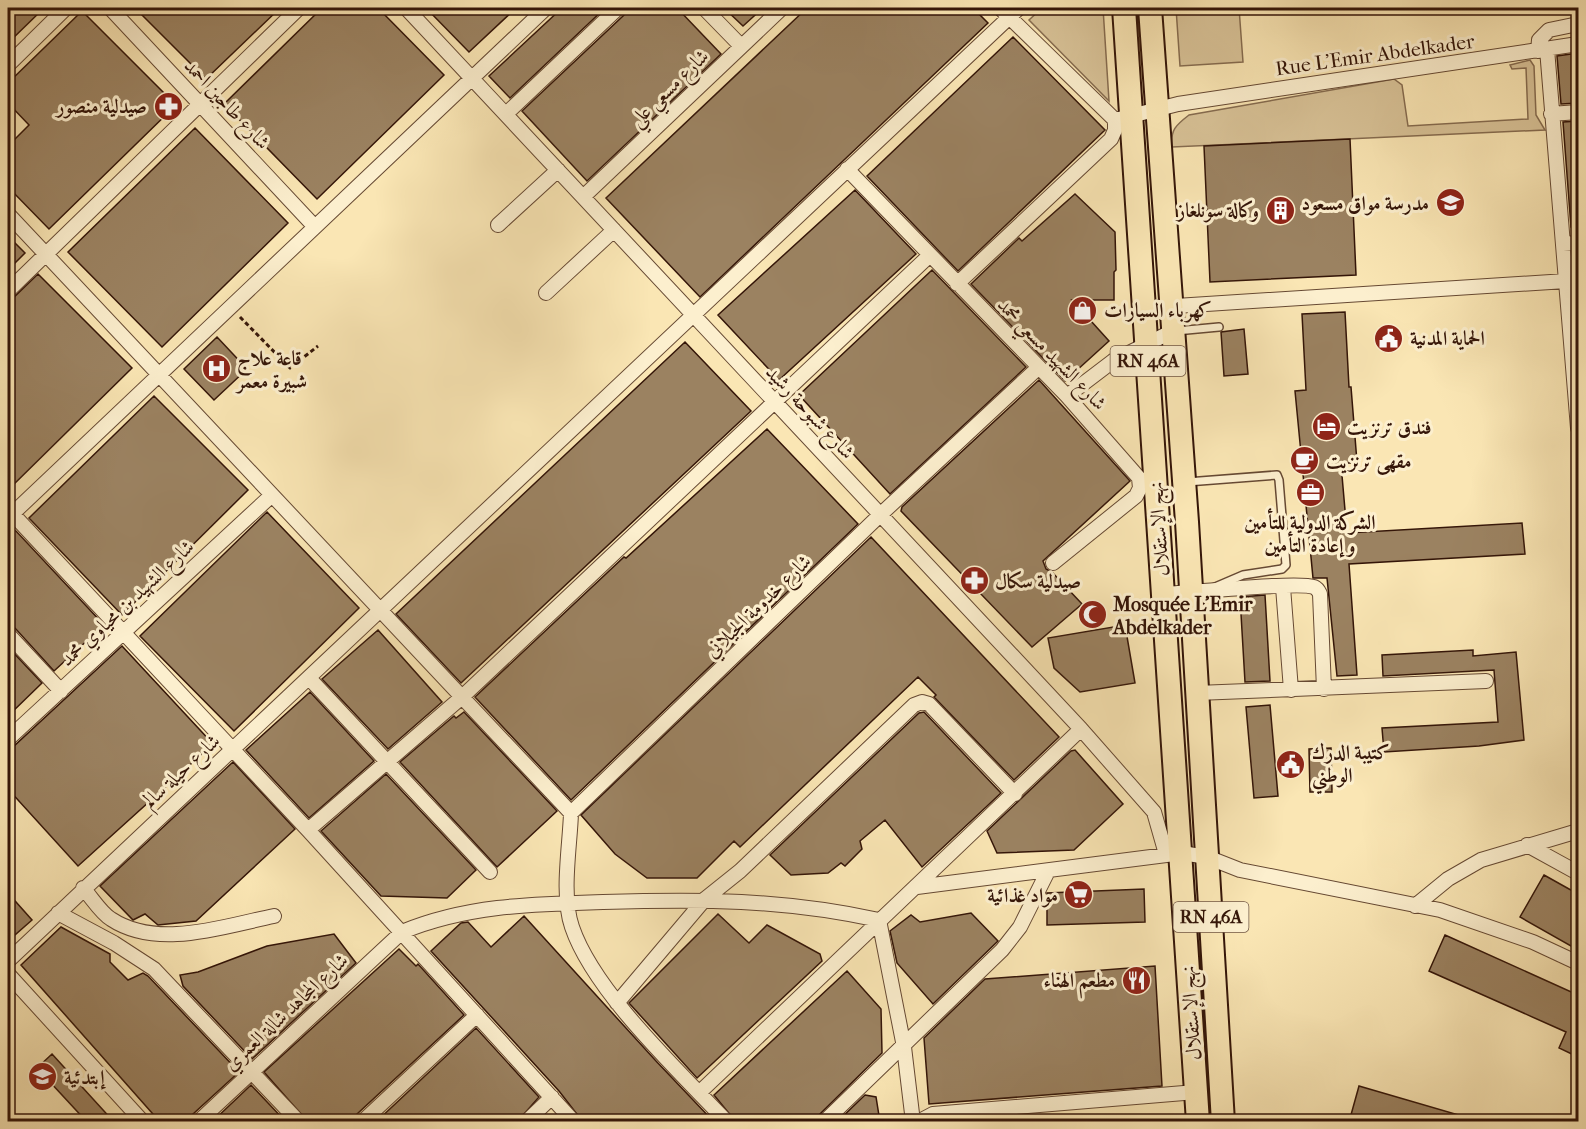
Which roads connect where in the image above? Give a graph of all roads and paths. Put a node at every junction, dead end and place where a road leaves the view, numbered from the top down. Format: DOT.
graph roads {
  1 [pos="66,8"];
  2 [pos="110,8"];
  3 [pos="299,8"];
  4 [pos="406,8"];
  5 [pos="546,8"];
  6 [pos="618,8"];
  7 [pos="704,8"];
  8 [pos="782,8"];
  9 [pos="1124,8"];
  10 [pos="1150,8"];
  11 [pos="1010,11"];
  12 [pos="1578,24"];
  13 [pos="1578,44"];
  14 [pos="741,46"];
  15 [pos="1542,50"];
  16 [pos="8,65"];
  17 [pos="472,78"];
  18 [pos="200,103"];
  19 [pos="1167,106"];
  20 [pos="1578,112"];
  21 [pos="507,113"];
  22 [pos="1551,114"];
  23 [pos="1123,117"];
  24 [pos="847,169"];
  25 [pos="558,170"];
  26 [pos="583,197"];
  27 [pos="8,214"];
  28 [pos="498,225"];
  29 [pos="315,227"];
  30 [pos="614,230"];
  31 [pos="1578,243"];
  32 [pos="1563,244"];
  33 [pos="46,255"];
  34 [pos="929,256"];
  35 [pos="1566,281"];
  36 [pos="957,284"];
  37 [pos="8,291"];
  38 [pos="546,293"];
  39 [pos="1172,304"];
  40 [pos="230,307"];
  41 [pos="1145,308"];
  42 [pos="692,315"];
  43 [pos="1574,324"];
  44 [pos="1219,327"];
  45 [pos="1173,331"];
  46 [pos="1147,342"];
  47 [pos="318,346"];
  48 [pos="1039,367"];
  49 [pos="159,375"];
  50 [pos="1067,396"];
  51 [pos="774,402"];
  52 [pos="1578,428"];
  53 [pos="1184,482"];
  54 [pos="272,495"];
  55 [pos="9,514"];
  56 [pos="880,515"];
  57 [pos="1053,563"];
  58 [pos="1283,587"];
  59 [pos="1200,592"];
  60 [pos="1163,594"];
  61 [pos="381,611"];
  62 [pos="124,632"];
  63 [pos="8,634"];
  64 [pos="309,678"];
  65 [pos="1486,681"];
  66 [pos="1324,689"];
  67 [pos="61,690"];
  68 [pos="1291,690"];
  69 [pos="1197,693"];
  70 [pos="462,697"];
  71 [pos="1081,729"];
  72 [pos="8,739"];
  73 [pos="233,748"];
  74 [pos="387,760"];
  75 [pos="1014,794"];
  76 [pos="572,813"];
  77 [pos="308,830"];
  78 [pos="1578,831"];
  79 [pos="1527,845"];
  80 [pos="1174,854"];
  81 [pos="1207,856"];
  82 [pos="490,872"];
  83 [pos="1048,872"];
  84 [pos="1578,873"];
  85 [pos="917,887"];
  86 [pos="81,891"];
  87 [pos="705,899"];
  88 [pos="567,903"];
  89 [pos="1415,906"];
  90 [pos="58,913"];
  91 [pos="274,916"];
  92 [pos="879,920"];
  93 [pos="402,932"];
  94 [pos="8,961"];
  95 [pos="1578,963"];
  96 [pos="8,974"];
  97 [pos="617,1002"];
  98 [pos="477,1015"];
  99 [pos="903,1047"];
  100 [pos="251,1070"];
  101 [pos="700,1092"];
  102 [pos="1196,1092"];
  103 [pos="552,1097"];
  104 [pos="143,1122"];
  105 [pos="198,1122"];
  106 [pos="299,1122"];
  107 [pos="362,1122"];
  108 [pos="526,1122"];
  109 [pos="574,1122"];
  110 [pos="727,1122"];
  111 [pos="824,1122"];
  112 [pos="913,1122"];
  113 [pos="918,1122"];
  114 [pos="1198,1122"];
  115 [pos="1223,1122"];
  1 -- 16 [label="street"];
  2 -- 18 [label="street, شارع طاجين احمد"];
  3 -- 18 [label="street"];
  4 -- 17 [label="street, شارع شبوحة رشيد"];
  5 -- 17 [label="street"];
  6 -- 21 [label="street"];
  7 -- 14 [label="street"];
  8 -- 14 [label="street, شارع مسعي علي"];
  9 -- 23 [label="main road, نهج الإستقلال / RN 46A"];
  10 -- 19 [label="main road, نهج الإستقلال / RN 46A"];
  11 -- 23 [label="street"];
  11 -- 24 [label="street, شارع حيلة سالم"];
  12 -- 15 [label="street"];
  13 -- 15 [label="street, Rue L'Emir Abdelkader"];
  14 -- 26 [label="street, شارع مسعي علي"];
  15 -- 19 [label="street, Rue L'Emir Abdelkader"];
  15 -- 22 [label="street"];
  17 -- 21 [label="street, شارع شبوحة رشيد"];
  17 -- 29 [label="street"];
  18 -- 29 [label="street, شارع طاجين احمد"];
  18 -- 33 [label="street"];
  19 -- 23 [label="street, Rue L'Emir Abdelkader"];
  19 -- 39 [label="main road, نهج الإستقلال / RN 46A"];
  20 -- 22 [label="street"];
  21 -- 25 [label="street, شارع شبوحة رشيد"];
  22 -- 32 [label="street"];
  23 -- 36 [label="street"];
  23 -- 41 [label="main road, نهج الإستقلال / RN 46A"];
  24 -- 34 [label="street, شارع الشهيد مسعي محمد"];
  24 -- 42 [label="street, شارع حيلة سالم"];
  25 -- 26 [label="street, شارع شبوحة رشيد"];
  25 -- 28 [label="street"];
  26 -- 30 [label="street, شارع شبوحة رشيد"];
  27 -- 33 [label="street"];
  29 -- 40 [label="street"];
  30 -- 38 [label="street"];
  30 -- 42 [label="street, شارع شبوحة رشيد"];
  31 -- 32 [label="street"];
  32 -- 35 [label="street"];
  33 -- 37 [label="street"];
  33 -- 49 [label="street"];
  34 -- 36 [label="street, شارع الشهيد مسعي محمد"];
  34 -- 51 [label="street"];
  35 -- 39 [label="street"];
  35 -- 43 [label="street"];
  36 -- 48 [label="street, شارع الشهيد مسعي محمد"];
  39 -- 41 [label="street"];
  39 -- 45 [label="main road, نهج الإستقلال / RN 46A"];
  40 -- 47 [label="path"];
  40 -- 49 [label="street"];
  41 -- 46 [label="main road, نهج الإستقلال / RN 46A"];
  42 -- 51 [label="street, شارع شبوحة رشيد"];
  42 -- 61 [label="street, شارع حيلة سالم"];
  43 -- 52 [label="street"];
  44 -- 45 [label="lane"];
  45 -- 46 [label="street"];
  45 -- 53 [label="main road, نهج الإستقلال / RN 46A"];
  46 -- 50 [label="street"];
  46 -- 60 [label="main road, نهج الإستقلال / RN 46A"];
  48 -- 50 [label="street, شارع الشهيد مسعي محمد"];
  48 -- 56 [label="street, شارع خدومة الجيلاني"];
  49 -- 54 [label="street"];
  49 -- 55 [label="street"];
  50 -- 57 [label="street, شارع الشهيد مسعي محمد"];
  51 -- 56 [label="street, شارع شبوحة رشيد"];
  51 -- 70 [label="street"];
  53 -- 59 [label="main road, نهج الإستقلال / RN 46A"];
  53 -- 59 [label="lane"];
  54 -- 61 [label="street"];
  54 -- 62 [label="street, شارع الشهيد بن محياوي محمد"];
  55 -- 62 [label="street"];
  56 -- 71 [label="street, شارع شبوحة رشيد"];
  56 -- 76 [label="street, شارع خدومة الجيلاني"];
  58 -- 59 [label="street"];
  58 -- 66 [label="street"];
  58 -- 68 [label="street"];
  59 -- 60 [label="street"];
  59 -- 69 [label="main road, نهج الإستقلال / RN 46A"];
  60 -- 80 [label="main road, نهج الإستقلال / RN 46A"];
  61 -- 64 [label="street, شارع حيلة سالم"];
  61 -- 70 [label="street"];
  62 -- 67 [label="street, شارع الشهيد بن محياوي محمد"];
  62 -- 73 [label="street"];
  63 -- 67 [label="street"];
  64 -- 73 [label="street, شارع حيلة سالم"];
  64 -- 74 [label="street"];
  65 -- 66 [label="street"];
  66 -- 68 [label="street"];
  67 -- 72 [label="street, شارع الشهيد بن محياوي محمد"];
  68 -- 69 [label="street"];
  69 -- 81 [label="main road, نهج الإستقلال / RN 46A"];
  70 -- 74 [label="street"];
  70 -- 76 [label="street"];
  71 -- 75 [label="street"];
  71 -- 80 [label="street, شارع شبوحة رشيد"];
  73 -- 77 [label="street"];
  73 -- 86 [label="street, شارع حيلة سالم"];
  74 -- 77 [label="street"];
  74 -- 82 [label="street"];
  75 -- 85 [label="street"];
  75 -- 87 [label="street"];
  76 -- 88 [label="street"];
  77 -- 93 [label="street"];
  78 -- 79 [label="street"];
  79 -- 84 [label="street"];
  79 -- 89 [label="street"];
  80 -- 81 [label="street"];
  80 -- 83 [label="street"];
  80 -- 102 [label="main road, نهج الإستقلال / RN 46A"];
  81 -- 89 [label="street"];
  81 -- 115 [label="main road, نهج الإستقلال / RN 46A"];
  83 -- 85 [label="street"];
  83 -- 99 [label="street"];
  85 -- 92 [label="street"];
  86 -- 90 [label="street, شارع حيلة سالم"];
  86 -- 91 [label="street"];
  87 -- 88 [label="street"];
  87 -- 92 [label="street"];
  87 -- 97 [label="street"];
  88 -- 93 [label="street"];
  88 -- 97 [label="street"];
  89 -- 95 [label="street"];
  90 -- 94 [label="street, شارع حيلة سالم"];
  90 -- 100 [label="street"];
  92 -- 99 [label="street"];
  92 -- 101 [label="street"];
  93 -- 98 [label="street"];
  93 -- 100 [label="street, شارع المجاهد شالة العمري"];
  96 -- 104 [label="street"];
  97 -- 101 [label="street"];
  98 -- 103 [label="street"];
  98 -- 107 [label="street"];
  99 -- 111 [label="street"];
  99 -- 112 [label="street"];
  100 -- 105 [label="street, شارع المجاهد شالة العمري"];
  100 -- 106 [label="street"];
  101 -- 110 [label="street"];
  102 -- 113 [label="street"];
  102 -- 114 [label="main road, نهج الإستقلال / RN 46A"];
  103 -- 108 [label="street"];
  103 -- 109 [label="street"];
}
